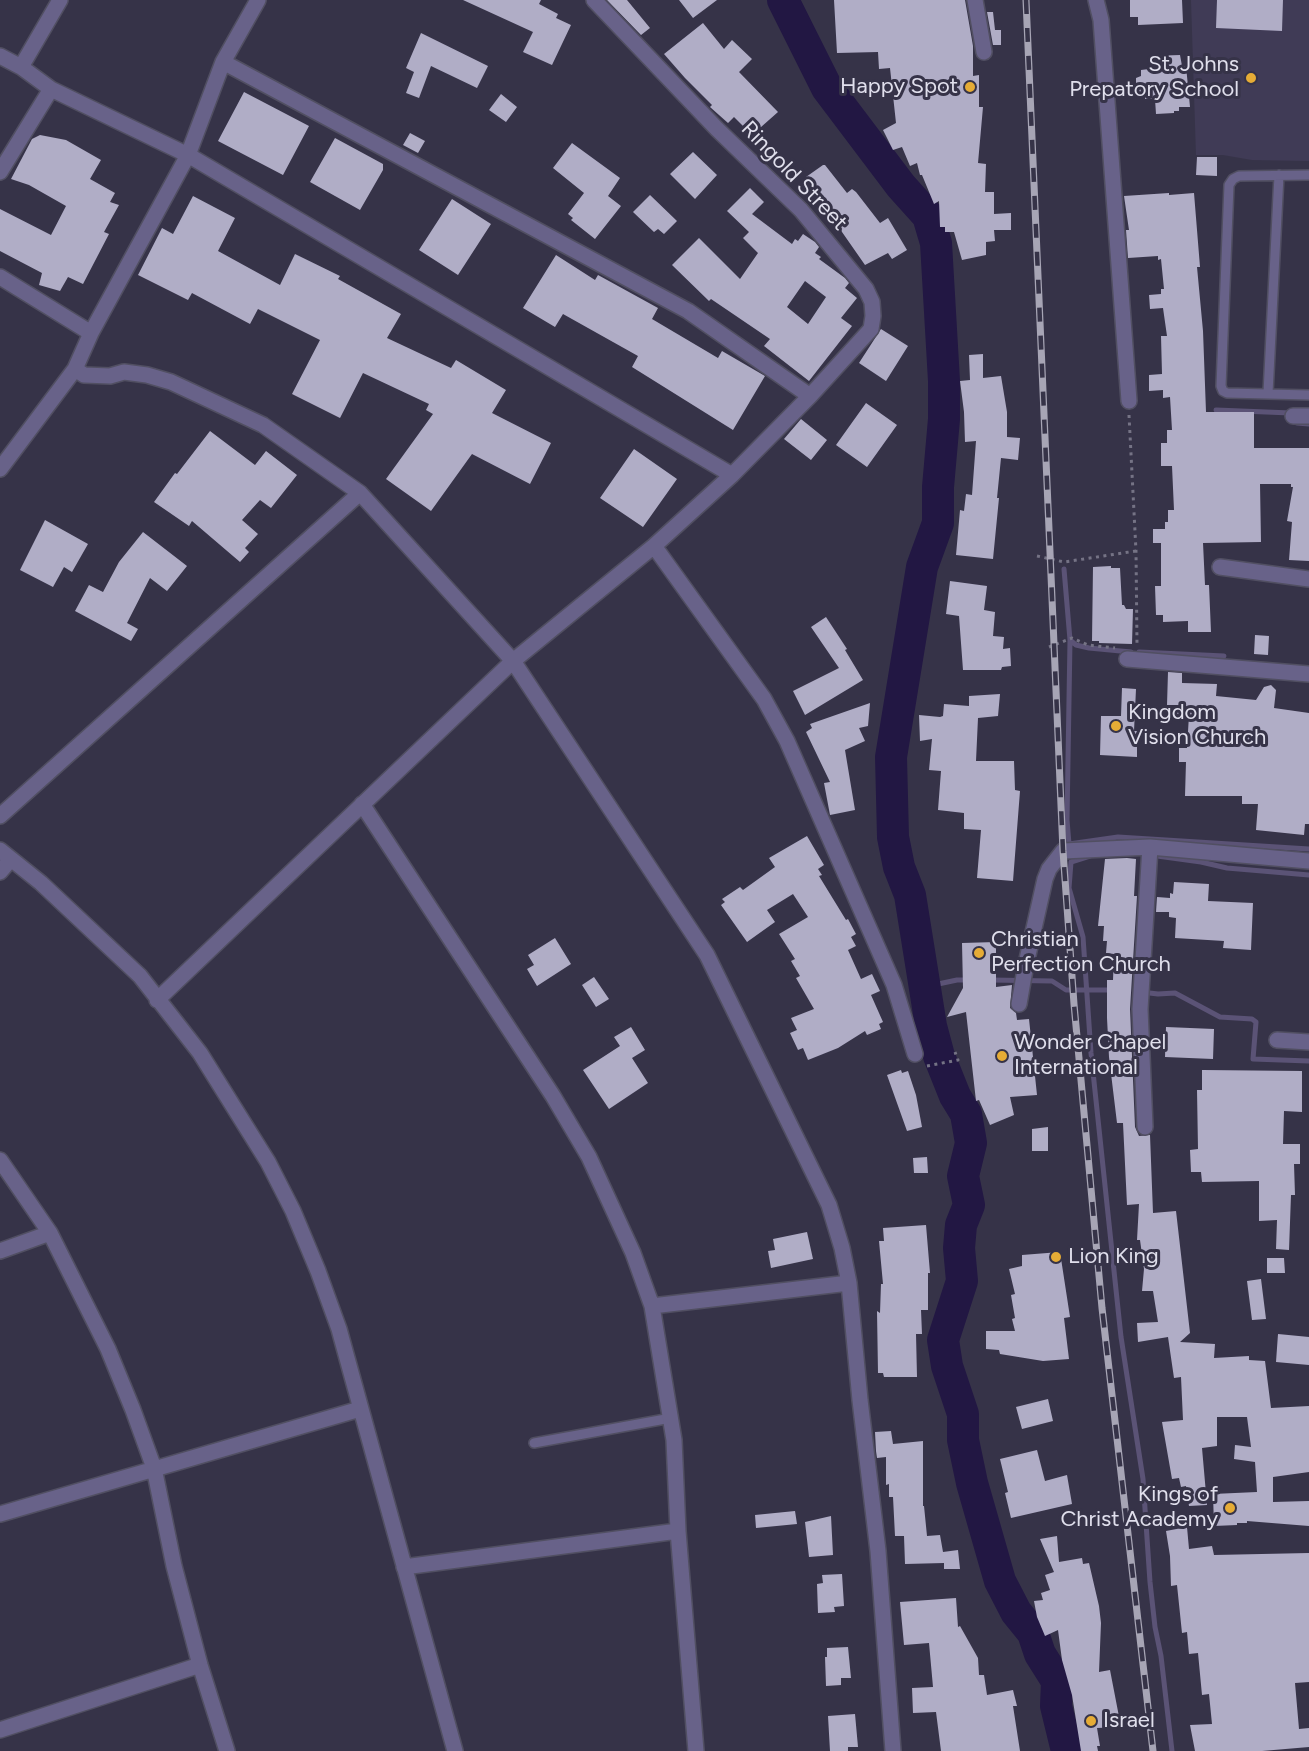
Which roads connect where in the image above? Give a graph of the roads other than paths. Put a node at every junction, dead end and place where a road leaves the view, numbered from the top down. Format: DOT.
graph roads {
  1 [pos="60,0"];
  2 [pos="258,0"];
  3 [pos="594,0"];
  4 [pos="975,0"];
  5 [pos="1096,0"];
  6 [pos="984,52"];
  7 [pos="0,56"];
  8 [pos="223,62"];
  9 [pos="21,67"];
  10 [pos="51,89"];
  11 [pos="188,155"];
  12 [pos="0,172"];
  13 [pos="1279,175"];
  14 [pos="1309,175"];
  15 [pos="0,277"];
  16 [pos="91,333"];
  17 [pos="75,369"];
  18 [pos="1268,393"];
  19 [pos="1309,395"];
  20 [pos="810,396"];
  21 [pos="1129,401"];
  22 [pos="1293,416"];
  23 [pos="1309,416"];
  24 [pos="0,469"];
  25 [pos="732,475"];
  26 [pos="360,493"];
  27 [pos="654,546"];
  28 [pos="1220,567"];
  29 [pos="1309,579"];
  30 [pos="1127,652"];
  31 [pos="513,661"];
  32 [pos="1309,674"];
  33 [pos="362,804"];
  34 [pos="0,816"];
  35 [pos="1150,847"];
  36 [pos="5,854"];
  37 [pos="1309,861"];
  38 [pos="0,872"];
  39 [pos="158,1000"];
  40 [pos="1019,1004"];
  41 [pos="1277,1040"];
  42 [pos="1309,1042"];
  43 [pos="915,1054"];
  44 [pos="1144,1127"];
  45 [pos="0,1160"];
  46 [pos="50,1233"];
  47 [pos="0,1251"];
  48 [pos="849,1283"];
  49 [pos="652,1306"];
  50 [pos="360,1409"];
  51 [pos="671,1418"];
  52 [pos="534,1443"];
  53 [pos="154,1468"];
  54 [pos="0,1514"];
  55 [pos="678,1531"];
  56 [pos="404,1567"];
  57 [pos="200,1665"];
  58 [pos="0,1730"];
  59 [pos="227,1751"];
  60 [pos="455,1751"];
  61 [pos="696,1751"];
  62 [pos="893,1751"];
  1 -- 9 [label="street"];
  2 -- 8 [label="street"];
  3 -- 20 [label="street, Ringold Street"];
  4 -- 6 [label="street"];
  5 -- 21 [label="street"];
  7 -- 9 [label="street"];
  8 -- 11 [label="street"];
  8 -- 20 [label="street"];
  9 -- 10 [label="street"];
  10 -- 11 [label="street"];
  10 -- 12 [label="street"];
  11 -- 16 [label="street"];
  11 -- 25 [label="street"];
  13 -- 14 [label="lane"];
  13 -- 18 [label="lane"];
  13 -- 18 [label="lane"];
  15 -- 16 [label="street"];
  16 -- 17 [label="street"];
  17 -- 24 [label="street"];
  17 -- 26 [label="street"];
  18 -- 19 [label="lane"];
  20 -- 25 [label="street, Ringold Street"];
  22 -- 23 [label="street"];
  25 -- 27 [label="street, Ringold Street"];
  26 -- 31 [label="street"];
  26 -- 34 [label="street"];
  27 -- 31 [label="street, Ringold Street"];
  27 -- 43 [label="street"];
  28 -- 29 [label="street"];
  30 -- 32 [label="street"];
  31 -- 33 [label="street, Ringold Street"];
  31 -- 48 [label="street"];
  33 -- 39 [label="street, Ringold Street"];
  33 -- 49 [label="street"];
  35 -- 37 [label="street"];
  35 -- 40 [label="street"];
  35 -- 44 [label="street"];
  36 -- 38 [label="street"];
  36 -- 39 [label="street"];
  39 -- 50 [label="street"];
  41 -- 42 [label="street"];
  45 -- 46 [label="street"];
  46 -- 47 [label="street"];
  46 -- 53 [label="street"];
  48 -- 49 [label="street"];
  48 -- 62 [label="street"];
  49 -- 51 [label="street"];
  50 -- 53 [label="street"];
  50 -- 56 [label="street"];
  51 -- 52 [label="lane"];
  51 -- 55 [label="street"];
  53 -- 54 [label="street"];
  53 -- 57 [label="street"];
  55 -- 56 [label="street"];
  55 -- 61 [label="street"];
  56 -- 60 [label="street"];
  57 -- 58 [label="street"];
  57 -- 59 [label="street"];
}
